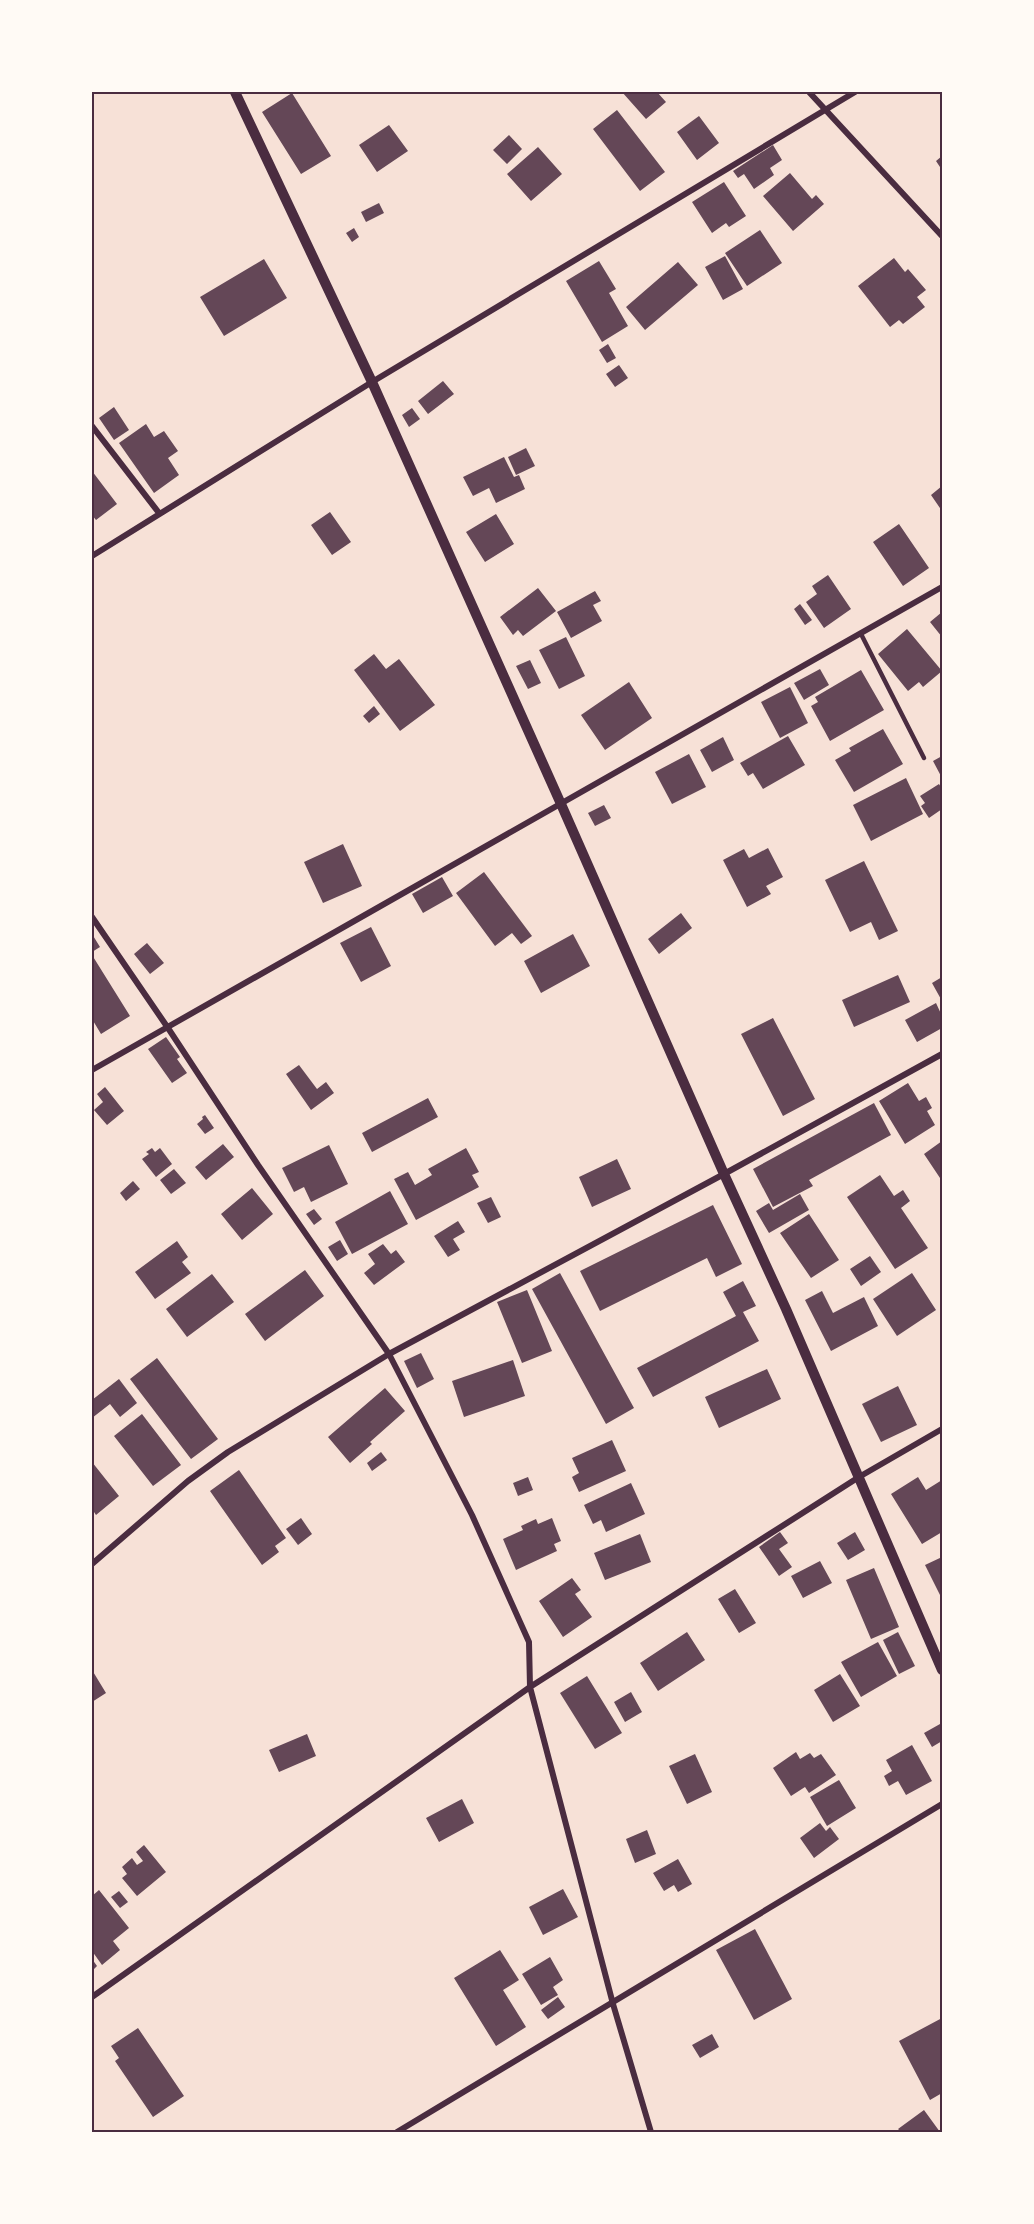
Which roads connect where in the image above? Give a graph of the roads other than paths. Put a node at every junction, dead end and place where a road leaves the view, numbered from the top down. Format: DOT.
graph roads {
  1 [pos="235,92"];
  2 [pos="809,92"];
  3 [pos="855,92"];
  4 [pos="825,110"];
  5 [pos="942,236"];
  6 [pos="372,382"];
  7 [pos="92,426"];
  8 [pos="159,513"];
  9 [pos="92,556"];
  10 [pos="942,587"];
  11 [pos="861,634"];
  12 [pos="924,758"];
  13 [pos="561,804"];
  14 [pos="92,917"];
  15 [pos="168,1028"];
  16 [pos="942,1054"];
  17 [pos="92,1070"];
  18 [pos="724,1174"];
  19 [pos="389,1354"];
  20 [pos="942,1429"];
  21 [pos="859,1477"];
  22 [pos="92,1564"];
  23 [pos="942,1670"];
  24 [pos="530,1687"];
  25 [pos="942,1804"];
  26 [pos="92,1996"];
  27 [pos="613,2004"];
  28 [pos="398,2133"];
  29 [pos="651,2133"];
  1 -- 6 [label="street"];
  2 -- 4 [label="street"];
  3 -- 4 [label="street"];
  4 -- 5 [label="street"];
  4 -- 6 [label="street"];
  6 -- 8 [label="street"];
  6 -- 13 [label="street"];
  7 -- 8 [label="street"];
  8 -- 9 [label="street"];
  10 -- 11 [label="street"];
  11 -- 12 [label="lane"];
  11 -- 13 [label="street"];
  13 -- 15 [label="street"];
  13 -- 18 [label="street"];
  14 -- 15 [label="street"];
  15 -- 17 [label="street"];
  15 -- 19 [label="street"];
  16 -- 18 [label="street"];
  18 -- 19 [label="street"];
  18 -- 21 [label="street"];
  19 -- 22 [label="street"];
  19 -- 24 [label="street"];
  20 -- 21 [label="street"];
  21 -- 23 [label="street"];
  21 -- 24 [label="street"];
  24 -- 26 [label="street"];
  24 -- 27 [label="street"];
  25 -- 27 [label="street"];
  27 -- 28 [label="street"];
  27 -- 29 [label="street"];
}
